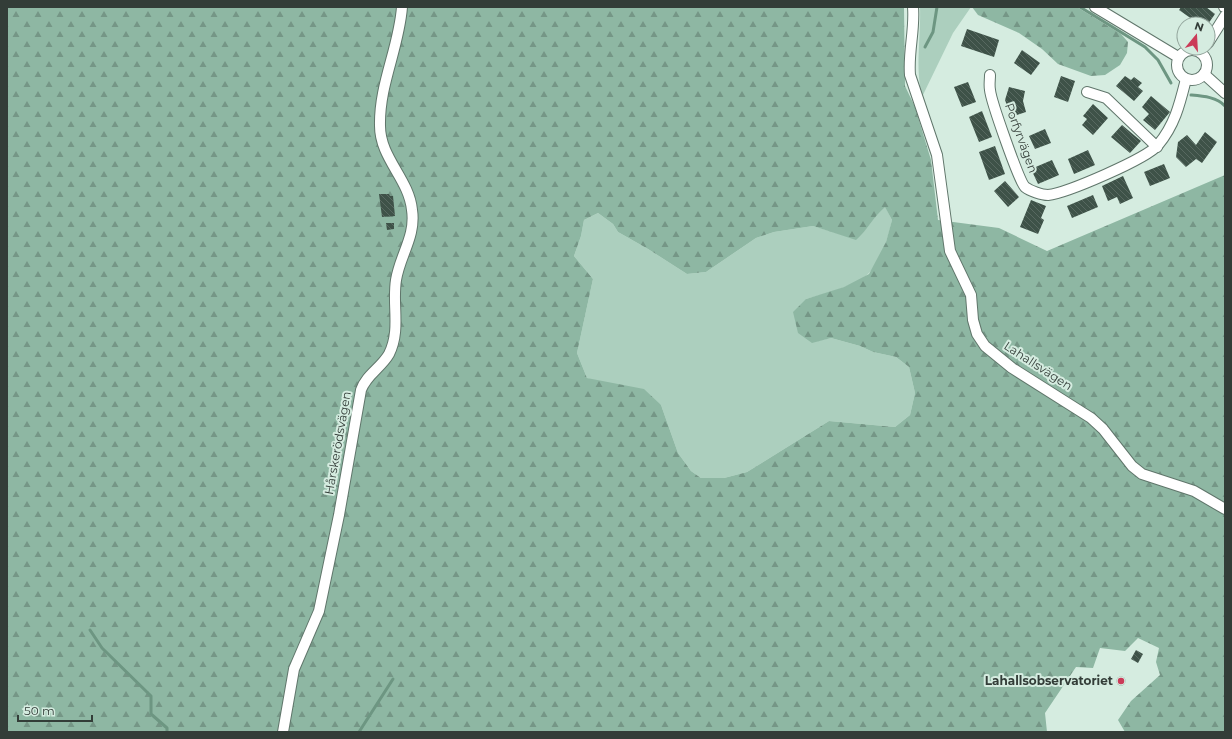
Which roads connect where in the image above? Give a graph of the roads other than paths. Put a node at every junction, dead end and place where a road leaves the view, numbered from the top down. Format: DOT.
graph roads {
  1 [pos="402,7"];
  2 [pos="913,7"];
  3 [pos="1095,7"];
  4 [pos="1225,16"];
  5 [pos="1216,30"];
  6 [pos="1205,56"];
  7 [pos="1178,57"];
  8 [pos="1204,74"];
  9 [pos="990,75"];
  10 [pos="1186,79"];
  11 [pos="1087,92"];
  12 [pos="1225,93"];
  13 [pos="1157,147"];
  14 [pos="1225,509"];
  15 [pos="283,732"];
  1 -- 15 [label="street, Hårskerödsvägen"];
  2 -- 14 [label="street, Lahallsvägen"];
  3 -- 7 [label="street"];
  4 -- 5 [label="street"];
  6 -- 8 [label="street"];
  7 -- 10 [label="street"];
  8 -- 10 [label="street"];
  8 -- 12 [label="street"];
  9 -- 13 [label="street, Porfyrvägen"];
  10 -- 13 [label="street, Porfyrvägen"];
  11 -- 13 [label="street"];
}
